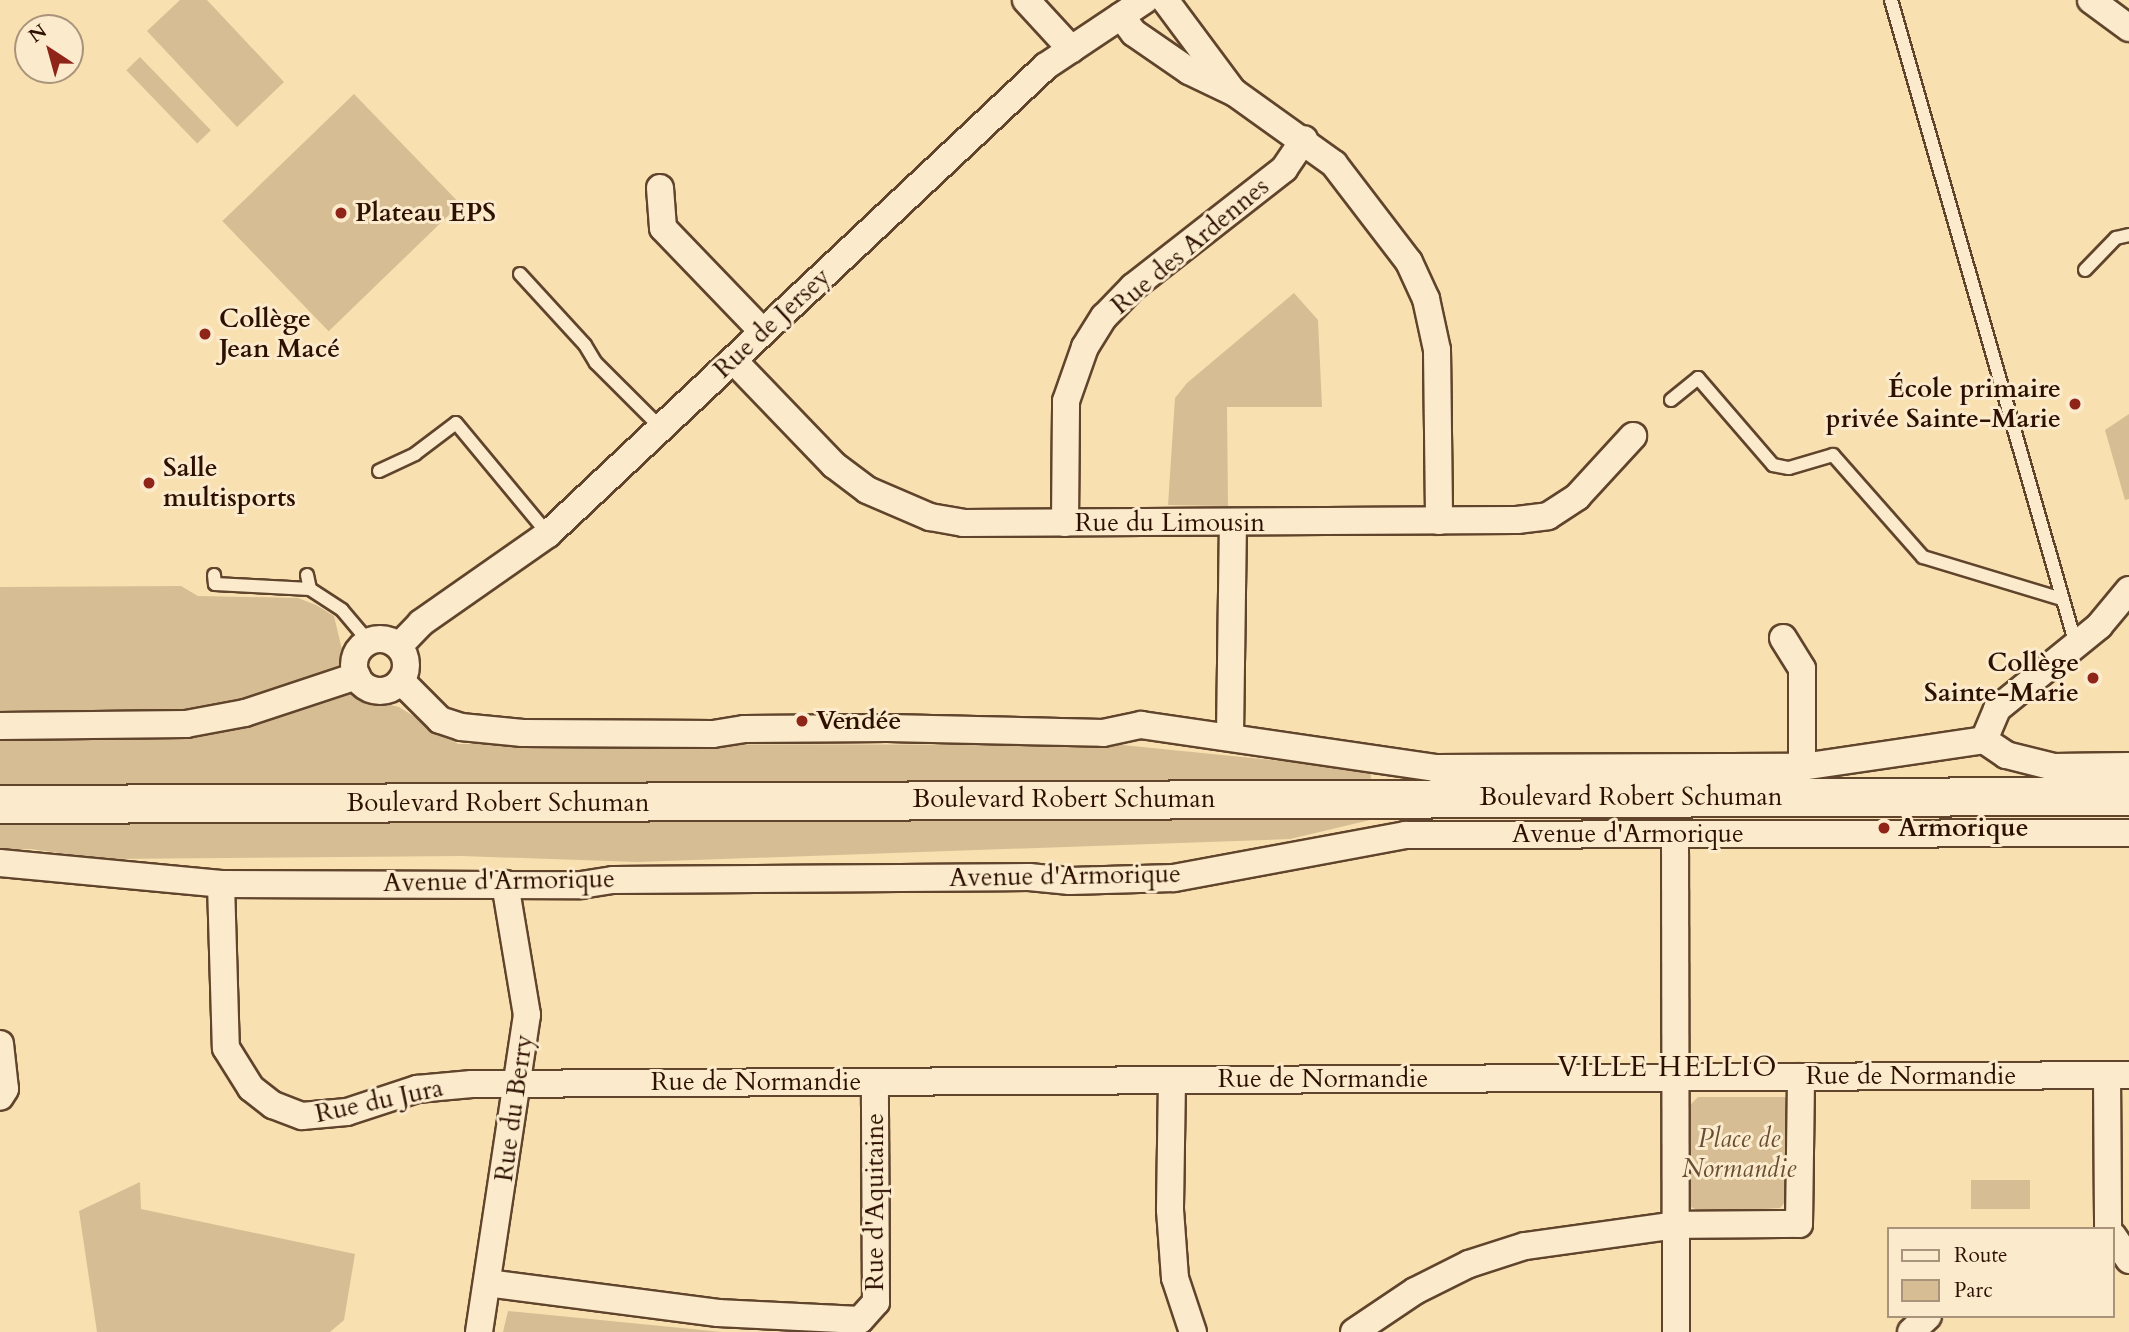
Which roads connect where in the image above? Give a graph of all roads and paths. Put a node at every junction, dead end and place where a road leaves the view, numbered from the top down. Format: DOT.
graph roads {
  1 [pos="1026,0"];
  2 [pos="1145,0"];
  3 [pos="1165,0"];
  4 [pos="1891,0"];
  5 [pos="2091,0"];
  6 [pos="1121,16"];
  7 [pos="2129,28"];
  8 [pos="1071,49"];
  9 [pos="1234,93"];
  10 [pos="1304,139"];
  11 [pos="660,188"];
  12 [pos="2129,235"];
  13 [pos="2085,270"];
  14 [pos="520,274"];
  15 [pos="763,332"];
  16 [pos="733,360"];
  17 [pos="1671,400"];
  18 [pos="660,427"];
  19 [pos="1633,436"];
  20 [pos="379,471"];
  21 [pos="1438,521"];
  22 [pos="1065,523"];
  23 [pos="1233,523"];
  24 [pos="548,534"];
  25 [pos="214,575"];
  26 [pos="307,575"];
  27 [pos="310,589"];
  28 [pos="2129,590"];
  29 [pos="2062,599"];
  30 [pos="1783,638"];
  31 [pos="369,642"];
  32 [pos="399,646"];
  33 [pos="2076,646"];
  34 [pos="357,676"];
  35 [pos="401,681"];
  36 [pos="0,726"];
  37 [pos="1230,735"];
  38 [pos="1984,740"];
  39 [pos="2129,766"];
  40 [pos="1802,767"];
  41 [pos="2129,796"];
  42 [pos="0,804"];
  43 [pos="2129,833"];
  44 [pos="1675,835"];
  45 [pos="0,863"];
  46 [pos="221,884"];
  47 [pos="505,884"];
  48 [pos="0,1044"];
  49 [pos="2118,1075"];
  50 [pos="1801,1077"];
  51 [pos="1676,1078"];
  52 [pos="1172,1080"];
  53 [pos="875,1082"];
  54 [pos="518,1085"];
  55 [pos="0,1097"];
  56 [pos="1676,1225"];
  57 [pos="2105,1227"];
  58 [pos="2115,1242"];
  59 [pos="2129,1260"];
  60 [pos="487,1283"];
  61 [pos="1926,1318"];
  62 [pos="479,1332"];
  63 [pos="1193,1332"];
  64 [pos="1354,1332"];
  65 [pos="1676,1332"];
  66 [pos="1911,1332"];
  1 -- 8 [label="street"];
  2 -- 6 [label="street, Rue de Jersey"];
  3 -- 9 [label="street"];
  4 -- 29 [label="lane"];
  5 -- 7 [label="street"];
  6 -- 8 [label="street, Rue de Jersey"];
  6 -- 9 [label="street"];
  8 -- 15 [label="street, Rue de Jersey"];
  9 -- 10 [label="street"];
  10 -- 21 [label="street"];
  10 -- 22 [label="street, Rue des Ardennes"];
  11 -- 15 [label="street"];
  12 -- 13 [label="lane"];
  14 -- 18 [label="lane"];
  15 -- 16 [label="street, Rue de Jersey"];
  16 -- 18 [label="street, Rue de Jersey"];
  16 -- 22 [label="street, Rue du Limousin"];
  17 -- 29 [label="lane"];
  18 -- 24 [label="street, Rue de Jersey"];
  19 -- 21 [label="street, Rue du Limousin"];
  20 -- 24 [label="lane"];
  21 -- 23 [label="street, Rue du Limousin"];
  22 -- 23 [label="street, Rue du Limousin"];
  23 -- 37 [label="street"];
  24 -- 32 [label="street, Rue de Jersey"];
  25 -- 27 [label="lane"];
  26 -- 27 [label="lane"];
  27 -- 31 [label="lane"];
  28 -- 33 [label="street"];
  29 -- 33 [label="lane"];
  30 -- 40 [label="street"];
  31 -- 32 [label="street"];
  31 -- 34 [label="street"];
  32 -- 35 [label="street"];
  33 -- 38 [label="street"];
  34 -- 35 [label="street"];
  34 -- 36 [label="street"];
  35 -- 37 [label="street"];
  37 -- 40 [label="street"];
  38 -- 39 [label="street"];
  38 -- 40 [label="street"];
  41 -- 42 [label="main road, Boulevard Robert Schuman"];
  43 -- 44 [label="street, Avenue d'Armorique"];
  44 -- 47 [label="street, Avenue d'Armorique"];
  44 -- 51 [label="street"];
  45 -- 46 [label="street, Avenue d'Armorique"];
  46 -- 47 [label="street, Avenue d'Armorique"];
  46 -- 54 [label="street, Rue du Jura"];
  47 -- 54 [label="street, Rue du Berry"];
  48 -- 55 [label="street"];
  49 -- 50 [label="street, Rue de Normandie"];
  49 -- 57 [label="street"];
  50 -- 51 [label="street, Rue de Normandie"];
  50 -- 56 [label="street"];
  51 -- 52 [label="street, Rue de Normandie"];
  51 -- 56 [label="street"];
  52 -- 53 [label="street, Rue de Normandie"];
  52 -- 63 [label="street"];
  53 -- 54 [label="street, Rue de Normandie"];
  53 -- 60 [label="street, Rue d'Aquitaine"];
  54 -- 60 [label="street, Rue du Berry"];
  56 -- 64 [label="street"];
  56 -- 65 [label="street"];
  58 -- 59 [label="street"];
  60 -- 62 [label="street, Rue du Berry"];
  61 -- 66 [label="street"];
}
